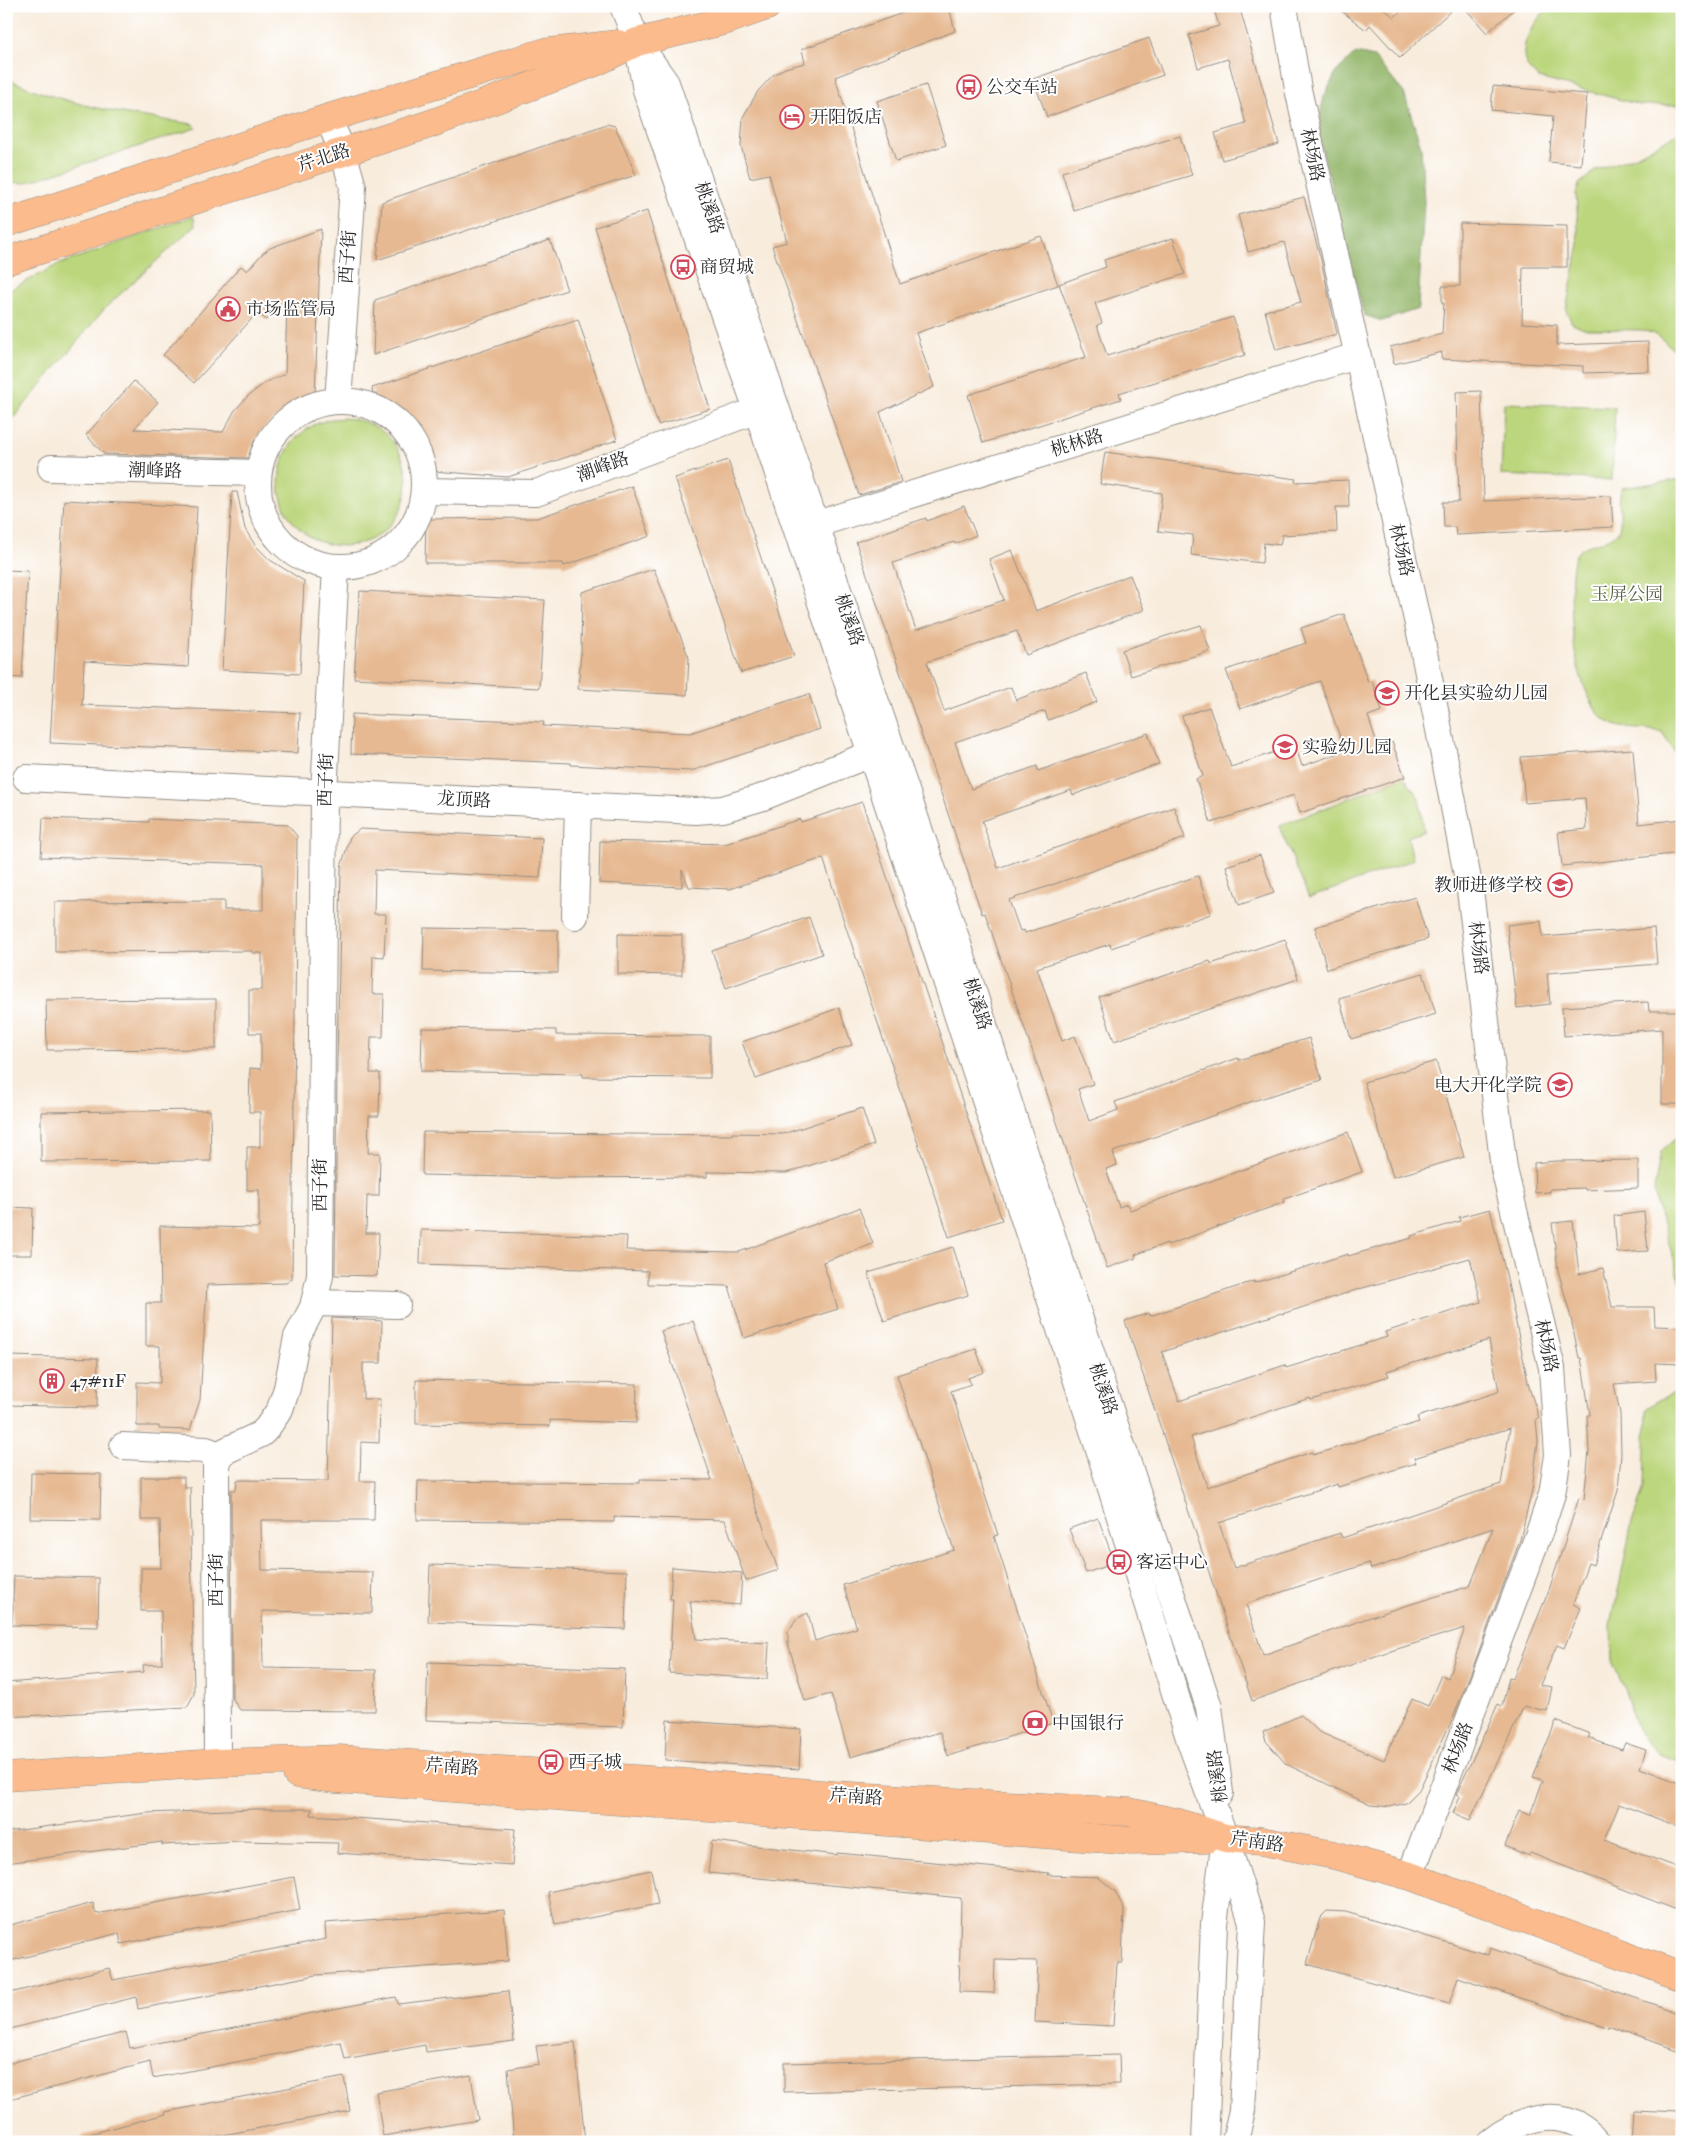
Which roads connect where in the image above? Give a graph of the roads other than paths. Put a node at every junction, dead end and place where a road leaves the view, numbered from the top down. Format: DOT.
graph roads {
  1 [pos="623,6"];
  2 [pos="697,6"];
  3 [pos="767,6"];
  4 [pos="1284,6"];
  5 [pos="637,42"];
  6 [pos="328,118"];
  7 [pos="343,152"];
  8 [pos="6,223"];
  9 [pos="6,261"];
  10 [pos="1356,356"];
  11 [pos="338,401"];
  12 [pos="766,406"];
  13 [pos="51,468"];
  14 [pos="258,473"];
  15 [pos="424,491"];
  16 [pos="807,528"];
  17 [pos="336,567"];
  18 [pos="881,750"];
  19 [pos="26,778"];
  20 [pos="324,793"];
  21 [pos="578,805"];
  22 [pos="576,916"];
  23 [pos="314,1303"];
  24 [pos="396,1305"];
  25 [pos="123,1446"];
  26 [pos="220,1455"];
  27 [pos="217,1763"];
  28 [pos="6,1777"];
  29 [pos="1225,1838"];
  30 [pos="1410,1876"];
  31 [pos="1682,1977"];
  32 [pos="1205,2142"];
  33 [pos="1235,2142"];
  34 [pos="1490,2142"];
  35 [pos="1598,2142"];
  1 -- 5 [label="street, 桃溪路"];
  2 -- 5 [label="main road, 芹北路"];
  3 -- 5 [label="main road, 芹北路"];
  4 -- 10 [label="street, 林场路"];
  5 -- 6 [label="main road, 芹北路"];
  5 -- 7 [label="main road, 芹北路"];
  5 -- 12 [label="street, 桃溪路"];
  6 -- 7 [label="street, 西子街"];
  6 -- 8 [label="main road, 芹北路"];
  7 -- 9 [label="main road, 芹北路"];
  7 -- 11 [label="street, 西子街"];
  10 -- 16 [label="street, 桃林路"];
  10 -- 30 [label="street, 林场路"];
  11 -- 14 [label="street"];
  11 -- 15 [label="street"];
  12 -- 15 [label="street, 潮峰路"];
  12 -- 16 [label="street, 桃溪路"];
  13 -- 14 [label="street, 潮峰路"];
  14 -- 17 [label="street"];
  15 -- 17 [label="street"];
  16 -- 18 [label="street, 桃溪路"];
  17 -- 20 [label="street, 西子街"];
  18 -- 21 [label="street, 龙顶路"];
  18 -- 29 [label="street, 桃溪路"];
  19 -- 20 [label="street, 龙顶路"];
  20 -- 21 [label="street, 龙顶路"];
  20 -- 23 [label="street, 西子街"];
  21 -- 22 [label="street"];
  23 -- 24 [label="street"];
  23 -- 26 [label="street, 西子街"];
  25 -- 26 [label="street"];
  26 -- 27 [label="street, 西子街"];
  27 -- 28 [label="main road, 芹南路"];
  27 -- 29 [label="main road, 芹南路"];
  29 -- 30 [label="main road, 芹南路"];
  29 -- 32 [label="street"];
  29 -- 33 [label="street, 桃溪路"];
  30 -- 31 [label="main road, 芹南路"];
  34 -- 35 [label="street"];
}
